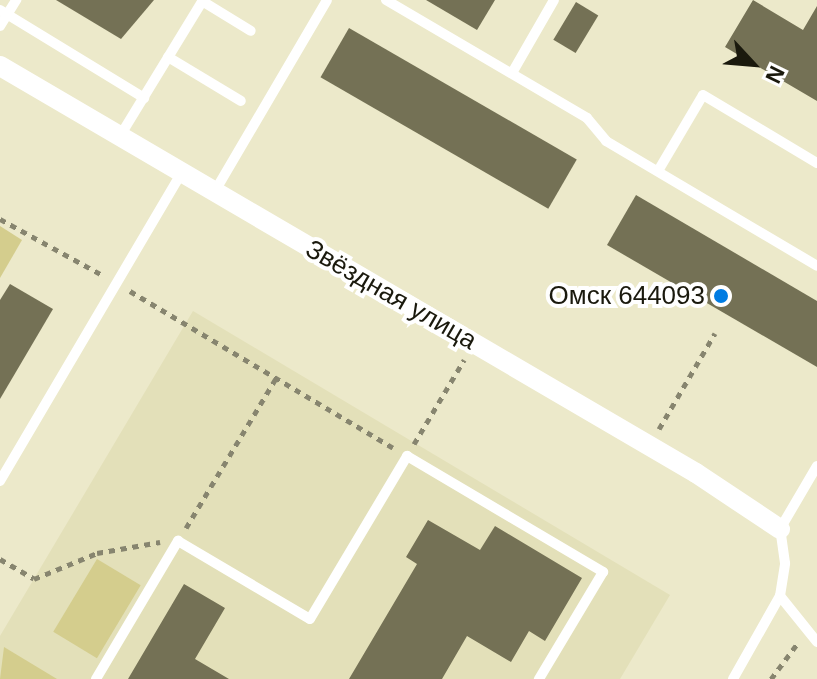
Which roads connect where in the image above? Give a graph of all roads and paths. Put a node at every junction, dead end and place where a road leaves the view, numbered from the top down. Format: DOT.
graph roads {
  1 [pos="16,0"];
  2 [pos="327,0"];
  3 [pos="386,0"];
  4 [pos="554,0"];
  5 [pos="202,1"];
  6 [pos="4,13"];
  7 [pos="0,26"];
  8 [pos="251,31"];
  9 [pos="168,57"];
  10 [pos="0,66"];
  11 [pos="512,73"];
  12 [pos="144,98"];
  13 [pos="241,101"];
  14 [pos="120,136"];
  15 [pos="817,163"];
  16 [pos="658,171"];
  17 [pos="182,172"];
  18 [pos="215,191"];
  19 [pos="0,219"];
  20 [pos="817,266"];
  21 [pos="117,283"];
  22 [pos="715,333"];
  23 [pos="474,344"];
  24 [pos="276,378"];
  25 [pos="649,445"];
  26 [pos="407,456"];
  27 [pos="817,466"];
  28 [pos="0,481"];
  29 [pos="780,529"];
  30 [pos="178,541"];
  31 [pos="0,559"];
  32 [pos="780,596"];
  33 [pos="805,633"];
  34 [pos="817,642"];
  35 [pos="96,679"];
  36 [pos="539,679"];
  37 [pos="733,679"];
  38 [pos="771,679"];
  1 -- 6 [label="lane"];
  2 -- 18 [label="lane"];
  3 -- 11 [label="lane"];
  4 -- 11 [label="lane"];
  5 -- 8 [label="lane"];
  5 -- 9 [label="lane"];
  6 -- 7 [label="lane"];
  6 -- 12 [label="lane"];
  9 -- 12 [label="lane"];
  9 -- 13 [label="lane"];
  10 -- 14 [label="street, Звёздная улица"];
  11 -- 16 [label="lane"];
  12 -- 14 [label="lane"];
  14 -- 17 [label="street, Звёздная улица"];
  15 -- 16 [label="lane"];
  16 -- 20 [label="lane"];
  17 -- 18 [label="street, Звёздная улица"];
  17 -- 21 [label="lane"];
  18 -- 23 [label="street, Звёздная улица"];
  19 -- 21 [label="path"];
  21 -- 24 [label="path"];
  21 -- 28 [label="lane"];
  22 -- 25 [label="path"];
  23 -- 25 [label="street, Звёздная улица"];
  23 -- 26 [label="path"];
  24 -- 26 [label="path"];
  24 -- 30 [label="path"];
  25 -- 29 [label="street, Звёздная улица"];
  26 -- 30 [label="lane"];
  26 -- 36 [label="lane"];
  27 -- 29 [label="lane"];
  29 -- 32 [label="lane"];
  30 -- 31 [label="path"];
  30 -- 35 [label="lane"];
  32 -- 33 [label="lane"];
  32 -- 37 [label="lane"];
  33 -- 34 [label="lane"];
  33 -- 38 [label="path"];
}
